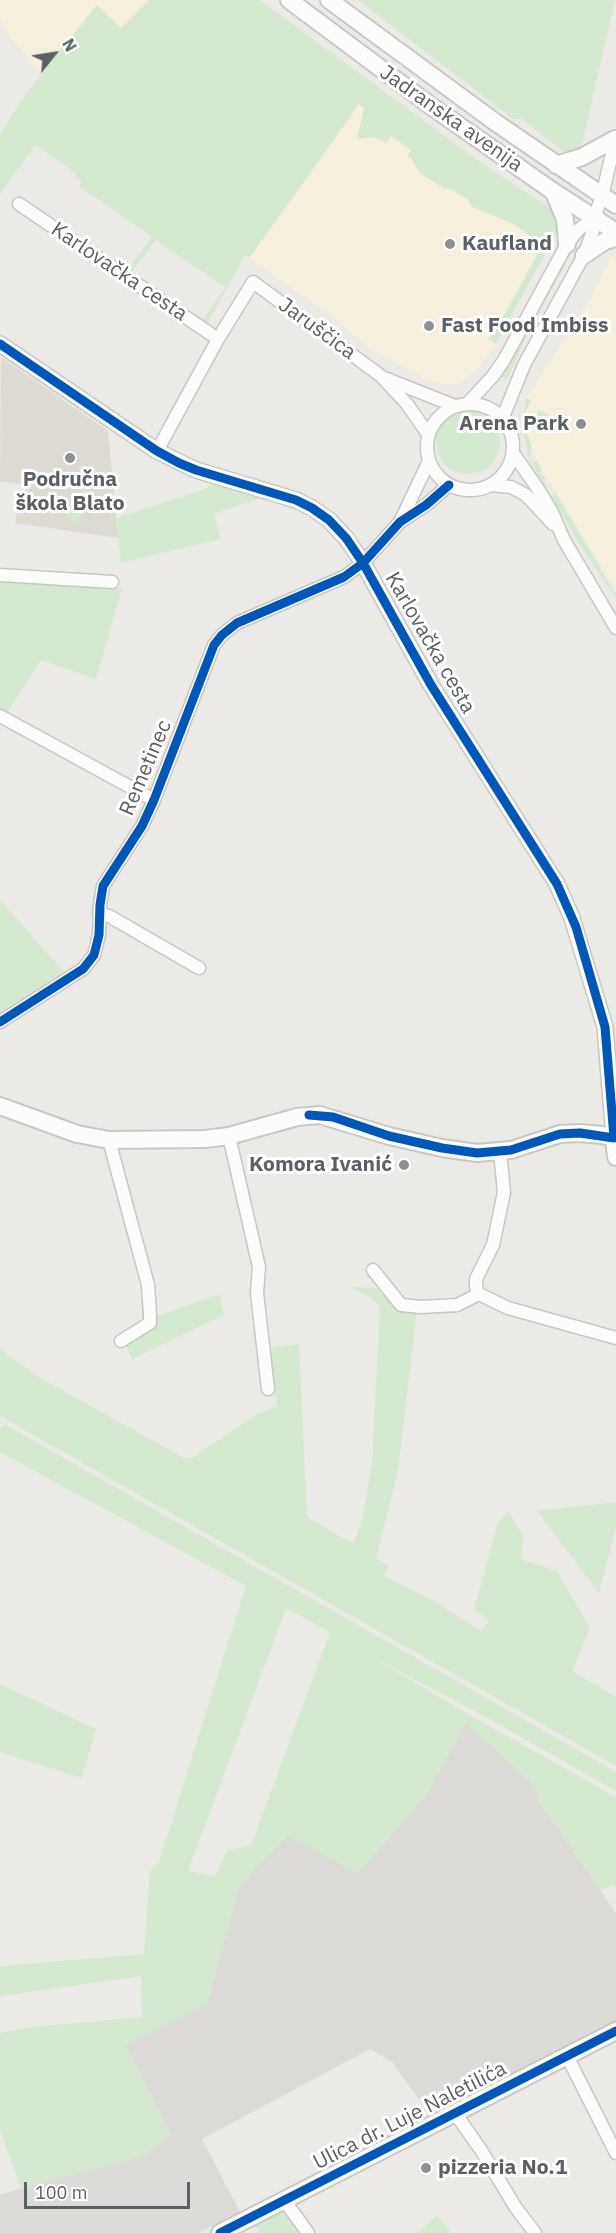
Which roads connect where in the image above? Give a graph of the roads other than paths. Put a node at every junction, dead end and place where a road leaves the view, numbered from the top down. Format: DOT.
graph roads {
  1 [pos="289,0"];
  2 [pos="329,0"];
  3 [pos="616,140"];
  4 [pos="556,165"];
  5 [pos="554,192"];
  6 [pos="609,200"];
  7 [pos="19,204"];
  8 [pos="594,218"];
  9 [pos="616,232"];
  10 [pos="616,238"];
  11 [pos="567,244"];
  12 [pos="584,255"];
  13 [pos="218,339"];
  14 [pos="0,344"];
  15 [pos="381,376"];
  16 [pos="468,403"];
  17 [pos="455,405"];
  18 [pos="503,417"];
  19 [pos="428,434"];
  20 [pos="157,451"];
  21 [pos="513,453"];
  22 [pos="429,461"];
  23 [pos="449,485"];
  24 [pos="491,485"];
  25 [pos="400,522"];
  26 [pos="559,531"];
  27 [pos="363,563"];
  28 [pos="0,575"];
  29 [pos="112,582"];
  30 [pos="616,628"];
  31 [pos="0,716"];
  32 [pos="154,800"];
  33 [pos="99,913"];
  34 [pos="199,968"];
  35 [pos="0,1022"];
  36 [pos="614,1089"];
  37 [pos="0,1107"];
  38 [pos="229,1136"];
  39 [pos="614,1138"];
  40 [pos="109,1140"];
  41 [pos="500,1152"];
  42 [pos="616,1157"];
  43 [pos="373,1270"];
  44 [pos="480,1294"];
  45 [pos="616,1338"];
  46 [pos="121,1341"];
  47 [pos="268,1389"];
  48 [pos="616,2031"];
  49 [pos="567,2056"];
  50 [pos="455,2113"];
  51 [pos="616,2153"];
  52 [pos="284,2200"];
  53 [pos="220,2233"];
  54 [pos="308,2233"];
  55 [pos="535,2233"];
  1 -- 5 [label="main road, Jadranska avenija"];
  2 -- 4 [label="main road, Jadranska avenija"];
  3 -- 4 [label="main road"];
  3 -- 6 [label="street"];
  4 -- 6 [label="main road, Jadranska avenija"];
  5 -- 8 [label="main road, Jadranska avenija"];
  5 -- 11 [label="main road"];
  6 -- 8 [label="street"];
  7 -- 13 [label="street, Karlovačka cesta"];
  8 -- 9 [label="main road, Jadranska avenija"];
  8 -- 11 [label="street"];
  8 -- 12 [label="street"];
  10 -- 12 [label="main road"];
  11 -- 16 [label="street"];
  12 -- 18 [label="street"];
  13 -- 15 [label="street, Jaruščica"];
  13 -- 20 [label="street"];
  14 -- 20 [label="street, Karlovačka cesta"];
  15 -- 17 [label="street, Jaruščica"];
  15 -- 19 [label="street, Jaruščica"];
  16 -- 17 [label="street"];
  16 -- 18 [label="street"];
  17 -- 19 [label="street"];
  18 -- 21 [label="street"];
  19 -- 22 [label="street"];
  20 -- 27 [label="street, Karlovačka cesta"];
  21 -- 24 [label="street"];
  21 -- 26 [label="street"];
  22 -- 23 [label="street"];
  22 -- 25 [label="street"];
  23 -- 24 [label="street"];
  23 -- 25 [label="street"];
  24 -- 26 [label="street"];
  25 -- 27 [label="street"];
  26 -- 30 [label="street"];
  27 -- 32 [label="street, Remetinec"];
  27 -- 36 [label="street, Karlovačka cesta"];
  28 -- 29 [label="street"];
  31 -- 32 [label="street, Remetinec"];
  32 -- 33 [label="street, Remetinec"];
  33 -- 34 [label="street"];
  33 -- 35 [label="street, Remetinec"];
  36 -- 39 [label="street, Karlovačka cesta"];
  37 -- 40 [label="main road"];
  38 -- 40 [label="main road"];
  38 -- 41 [label="main road"];
  38 -- 47 [label="street"];
  39 -- 41 [label="main road"];
  39 -- 42 [label="main road, Karlovačka cesta"];
  40 -- 46 [label="street"];
  41 -- 44 [label="street"];
  43 -- 44 [label="street"];
  44 -- 45 [label="street"];
  48 -- 49 [label="main road, Ulica dr. Luje Naletilića"];
  49 -- 50 [label="main road, Ulica dr. Luje Naletilića"];
  49 -- 51 [label="street"];
  50 -- 52 [label="main road, Ulica dr. Luje Naletilića"];
  50 -- 55 [label="street, Ulica dr. Luje Naletilića"];
  52 -- 53 [label="main road, Ulica dr. Luje Naletilića"];
  52 -- 54 [label="street"];
}
